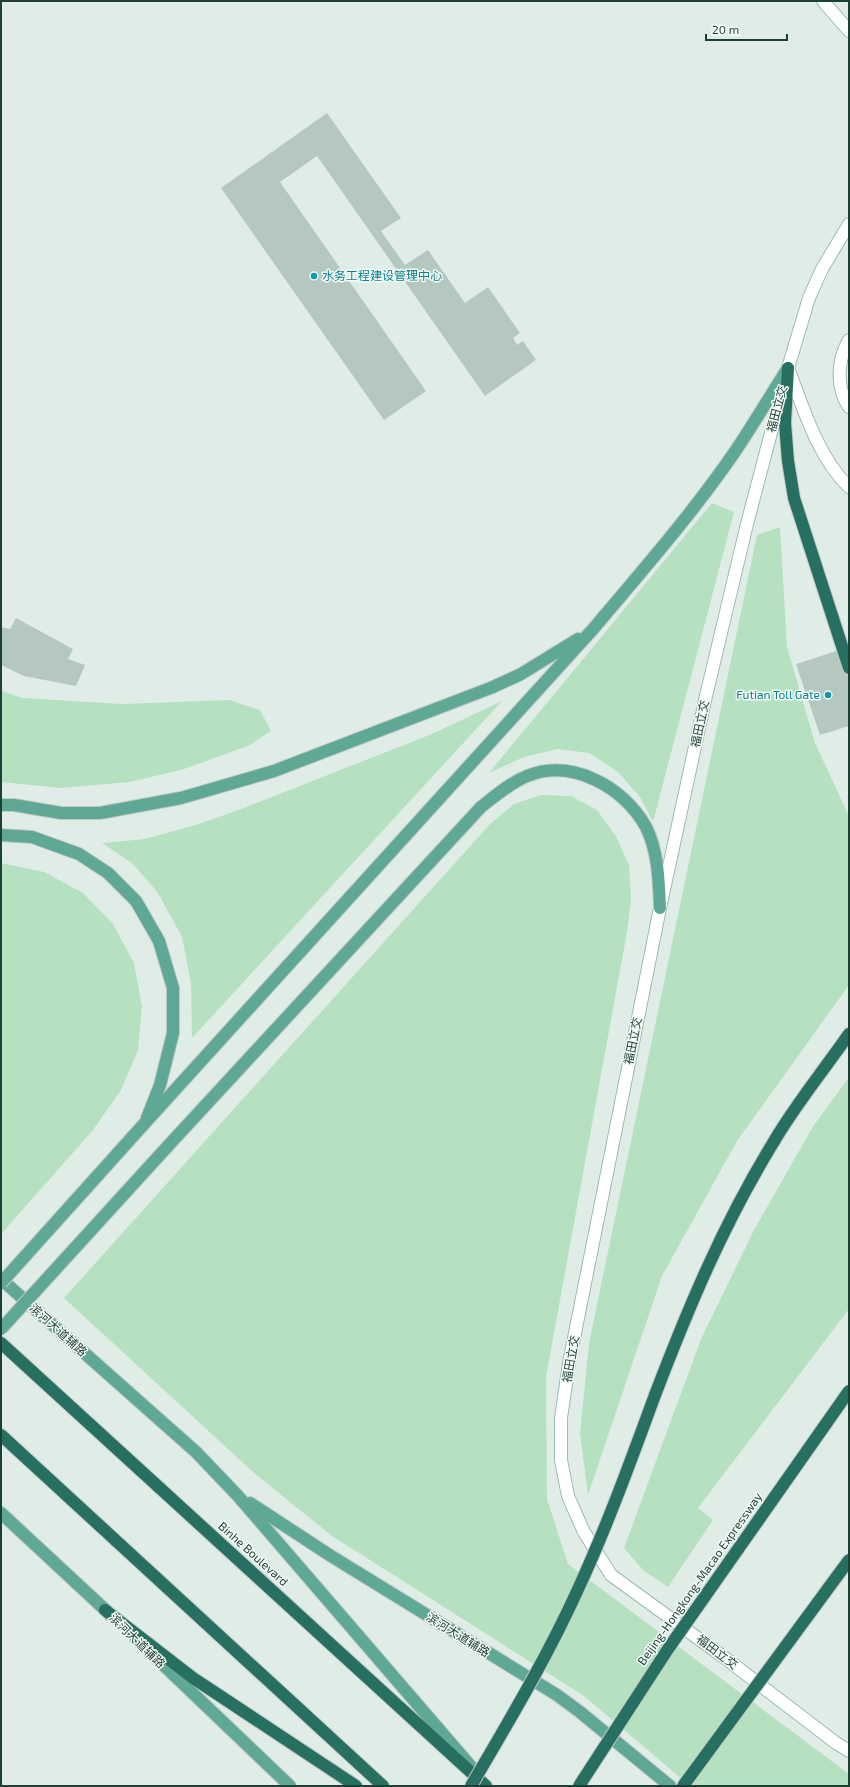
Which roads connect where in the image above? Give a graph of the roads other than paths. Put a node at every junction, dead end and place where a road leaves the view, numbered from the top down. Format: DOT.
graph roads {
  1 [pos="822,1"];
  2 [pos="849,31"];
  3 [pos="849,224"];
  4 [pos="849,340"];
  5 [pos="788,368"];
  6 [pos="849,407"];
  7 [pos="849,488"];
  8 [pos="594,628"];
  9 [pos="849,668"];
  10 [pos="1,805"];
  11 [pos="1,835"];
  12 [pos="660,908"];
  13 [pos="849,1034"];
  14 [pos="144,1124"];
  15 [pos="1,1278"];
  16 [pos="1,1283"];
  17 [pos="1,1329"];
  18 [pos="1,1343"];
  19 [pos="849,1391"];
  20 [pos="1,1435"];
  21 [pos="238,1496"];
  22 [pos="1,1513"];
  23 [pos="849,1560"];
  24 [pos="105,1610"];
  25 [pos="849,1751"];
  26 [pos="290,1786"];
  27 [pos="356,1786"];
  28 [pos="383,1786"];
  29 [pos="470,1786"];
  30 [pos="487,1786"];
  31 [pos="579,1786"];
  32 [pos="670,1786"];
  33 [pos="683,1786"];
  1 -- 2 [label="street"];
  3 -- 5 [label="street, 福田立交"];
  4 -- 6 [label="street"];
  5 -- 7 [label="street"];
  5 -- 8 [label="main road"];
  5 -- 9 [label="highway"];
  5 -- 12 [label="street, 福田立交"];
  8 -- 10 [label="main road"];
  8 -- 14 [label="main road"];
  11 -- 14 [label="main road"];
  12 -- 17 [label="main road, bridge"];
  12 -- 25 [label="street, 福田立交"];
  13 -- 29 [label="highway, bridge"];
  14 -- 16 [label="main road, bridge"];
  15 -- 21 [label="main road, 滨河大道辅路"];
  18 -- 30 [label="highway, Binhe Boulevard"];
  19 -- 31 [label="highway, Beijing-Hongkong-Macao Expressway, bridge"];
  20 -- 28 [label="highway"];
  21 -- 30 [label="main road, 滨河大道辅路"];
  21 -- 32 [label="main road, 滨河大道辅路"];
  22 -- 24 [label="main road, 滨河大道辅路"];
  23 -- 33 [label="highway, bridge"];
  24 -- 26 [label="main road, 滨河大道辅路"];
  24 -- 27 [label="highway"];
}
